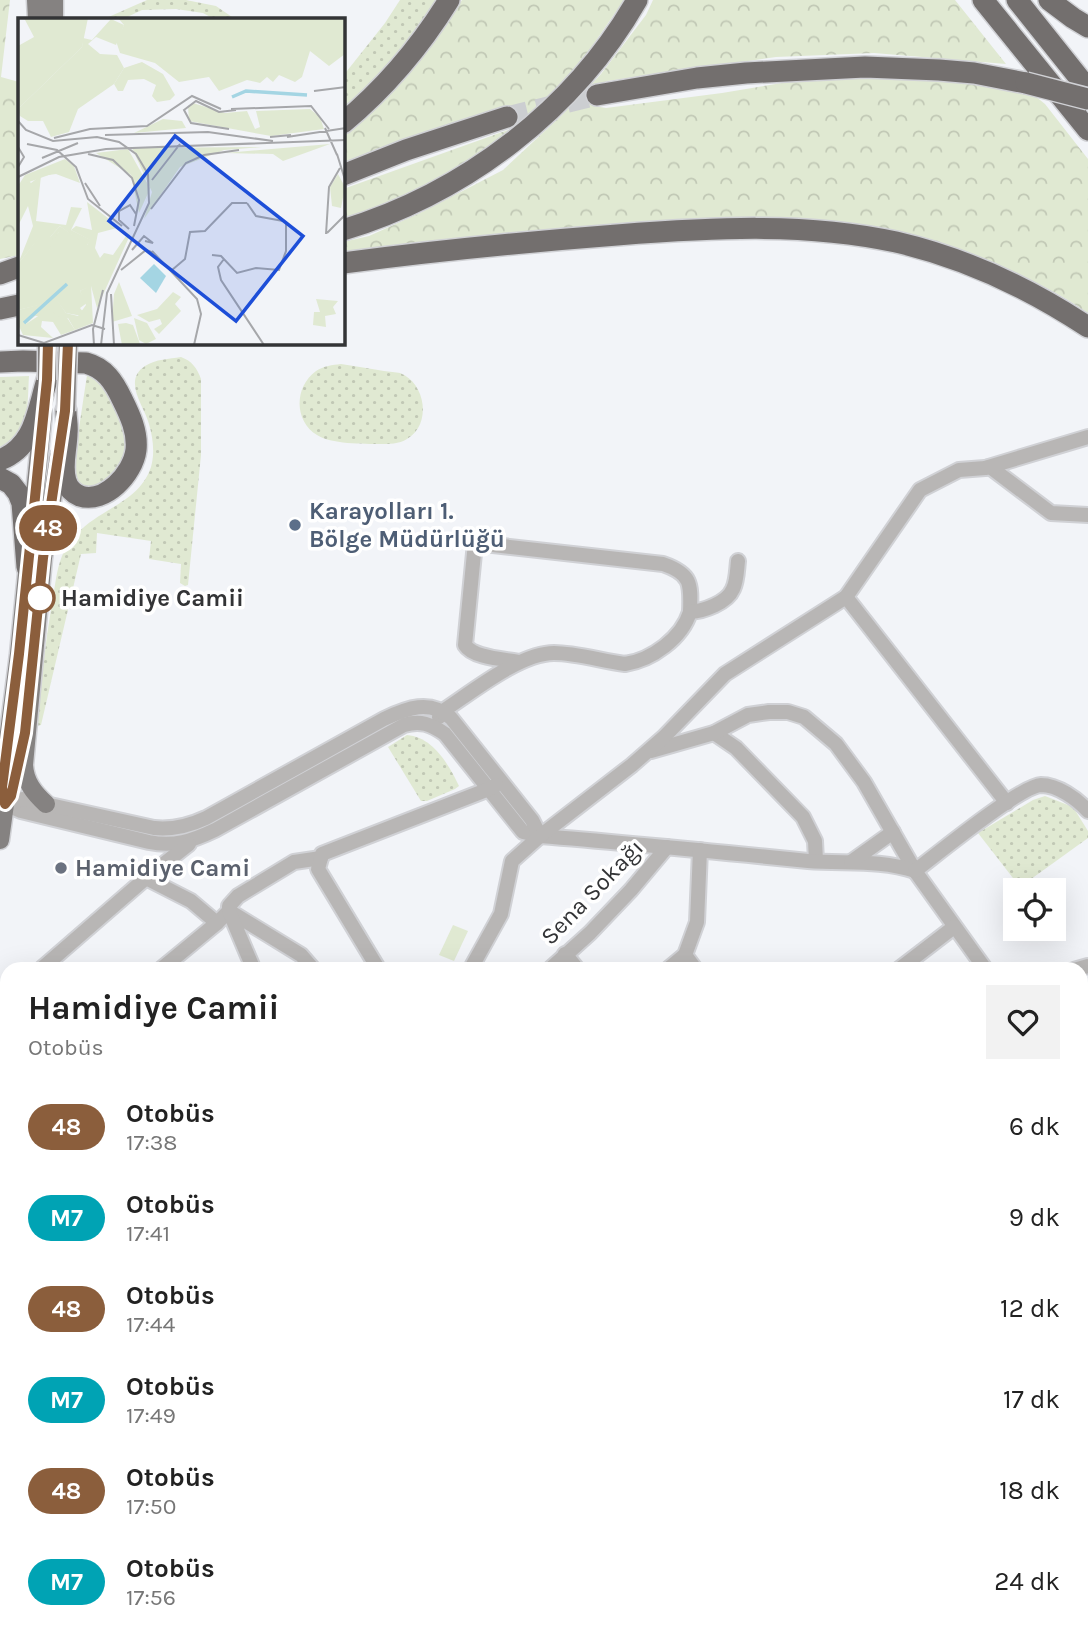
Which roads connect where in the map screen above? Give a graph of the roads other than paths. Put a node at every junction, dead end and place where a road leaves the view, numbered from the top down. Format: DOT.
graph roads {
  1 [pos="36,0"];
  2 [pos="54,0"];
  3 [pos="449,0"];
  4 [pos="637,0"];
  5 [pos="983,0"];
  6 [pos="1017,0"];
  7 [pos="1049,0"];
  8 [pos="37,18"];
  9 [pos="54,18"];
  10 [pos="1088,27"];
  11 [pos="1088,89"];
  12 [pos="597,95"];
  13 [pos="1088,99"];
  14 [pos="507,117"];
  15 [pos="345,121"];
  16 [pos="1088,130"];
  17 [pos="345,174"];
  18 [pos="345,229"];
  19 [pos="345,263"];
  20 [pos="18,267"];
  21 [pos="0,274"];
  22 [pos="18,278"];
  23 [pos="0,282"];
  24 [pos="1088,327"];
  25 [pos="47,345"];
  26 [pos="68,345"];
  27 [pos="0,362"];
  28 [pos="47,380"];
  29 [pos="65,411"];
  30 [pos="1088,437"];
  31 [pos="0,460"];
  32 [pos="985,468"];
  33 [pos="0,478"];
  34 [pos="1088,515"];
  35 [pos="738,561"];
  36 [pos="27,567"];
  37 [pos="846,597"];
  38 [pos="690,612"];
  39 [pos="519,662"];
  40 [pos="443,711"];
  41 [pos="433,726"];
  42 [pos="25,733"];
  43 [pos="714,733"];
  44 [pos="646,752"];
  45 [pos="496,785"];
  46 [pos="1007,803"];
  47 [pos="1085,803"];
  48 [pos="5,804"];
  49 [pos="46,804"];
  50 [pos="893,832"];
  51 [pos="540,836"];
  52 [pos="0,840"];
  53 [pos="193,840"];
  54 [pos="667,846"];
  55 [pos="700,850"];
  56 [pos="321,858"];
  57 [pos="816,861"];
  58 [pos="850,862"];
  59 [pos="915,872"];
  60 [pos="146,878"];
  61 [pos="229,911"];
  62 [pos="217,923"];
  63 [pos="954,927"];
  64 [pos="565,954"];
  65 [pos="685,955"];
  66 [pos="49,962"];
  67 [pos="173,962"];
  68 [pos="251,962"];
  69 [pos="307,962"];
  70 [pos="374,962"];
  71 [pos="474,962"];
  72 [pos="557,962"];
  73 [pos="572,962"];
  74 [pos="677,962"];
  75 [pos="690,962"];
  76 [pos="908,962"];
  77 [pos="980,962"];
  1 -- 8 [label="main road"];
  2 -- 9 [label="main road"];
  3 -- 15 [label="highway"];
  4 -- 18 [label="highway"];
  5 -- 16 [label="highway"];
  6 -- 11 [label="highway"];
  7 -- 10 [label="highway"];
  12 -- 13 [label="highway, bridge"];
  14 -- 17 [label="highway"];
  19 -- 24 [label="highway"];
  20 -- 21 [label="highway"];
  22 -- 23 [label="highway"];
  25 -- 28 [label="main road, bridge"];
  26 -- 29 [label="main road, bridge"];
  27 -- 29 [label="highway"];
  28 -- 31 [label="highway"];
  28 -- 36 [label="main road"];
  29 -- 42 [label="main road"];
  30 -- 32 [label="street"];
  32 -- 34 [label="street"];
  32 -- 37 [label="street"];
  33 -- 36 [label="highway"];
  35 -- 38 [label="street"];
  36 -- 48 [label="main road"];
  37 -- 44 [label="street"];
  37 -- 46 [label="street"];
  38 -- 39 [label="street"];
  38 -- 39 [label="street"];
  39 -- 40 [label="street"];
  40 -- 41 [label="street"];
  40 -- 45 [label="street"];
  40 -- 49 [label="street"];
  41 -- 45 [label="street"];
  41 -- 53 [label="street"];
  42 -- 48 [label="main road"];
  42 -- 49 [label="main road"];
  43 -- 44 [label="street"];
  43 -- 50 [label="street"];
  43 -- 57 [label="street"];
  44 -- 51 [label="street"];
  45 -- 51 [label="street"];
  45 -- 56 [label="street"];
  46 -- 47 [label="street"];
  46 -- 59 [label="street"];
  48 -- 49 [label="street"];
  48 -- 52 [label="main road"];
  48 -- 53 [label="street"];
  50 -- 58 [label="street"];
  50 -- 59 [label="street"];
  51 -- 54 [label="street"];
  51 -- 71 [label="street"];
  53 -- 60 [label="street"];
  54 -- 55 [label="street"];
  54 -- 64 [label="street, Sena Sokağı"];
  55 -- 57 [label="street"];
  55 -- 65 [label="street"];
  56 -- 61 [label="street"];
  56 -- 70 [label="street"];
  57 -- 58 [label="street"];
  58 -- 59 [label="street"];
  59 -- 63 [label="street"];
  60 -- 62 [label="street"];
  60 -- 66 [label="street"];
  61 -- 62 [label="street"];
  61 -- 68 [label="street"];
  61 -- 69 [label="street"];
  62 -- 67 [label="street"];
  63 -- 76 [label="street"];
  63 -- 77 [label="street"];
  64 -- 72 [label="street, Sena Sokağı"];
  64 -- 73 [label="street"];
  65 -- 74 [label="street"];
  65 -- 75 [label="street"];
}
